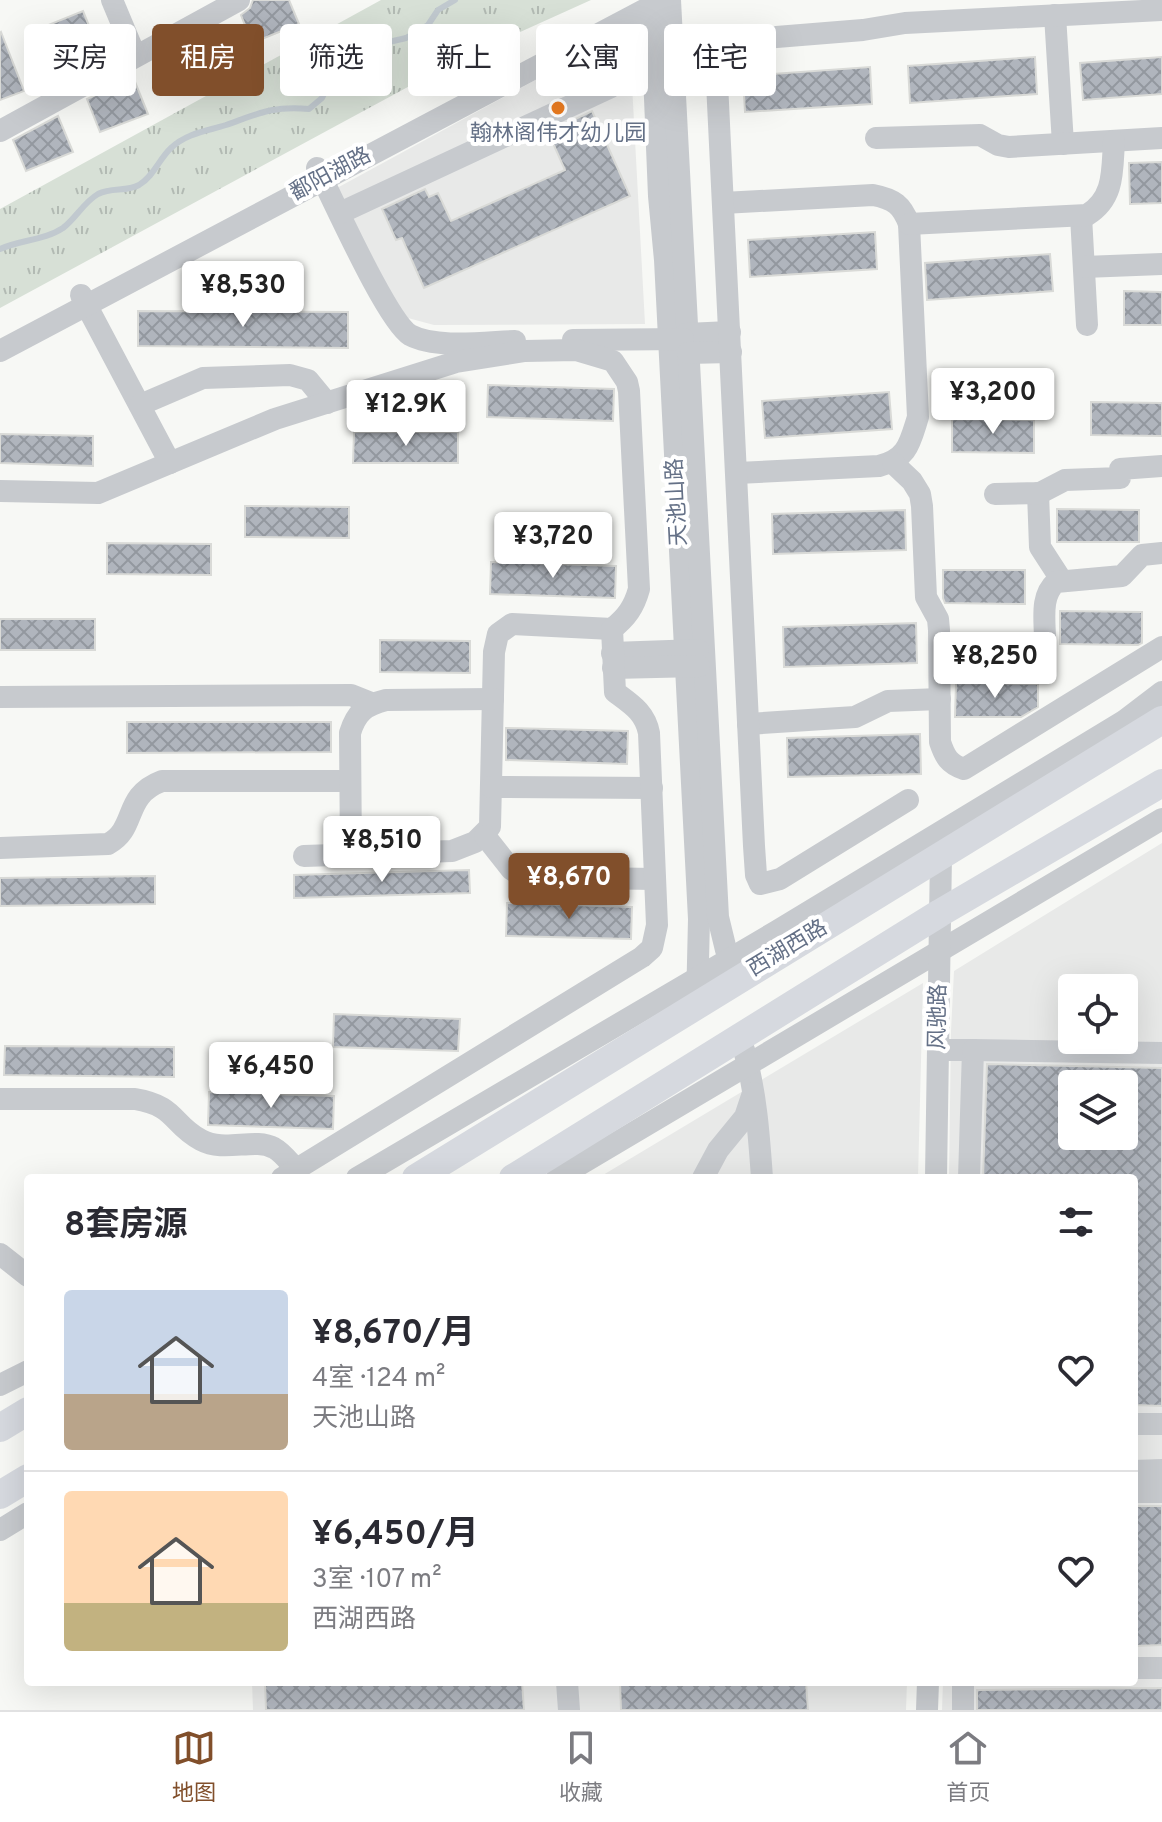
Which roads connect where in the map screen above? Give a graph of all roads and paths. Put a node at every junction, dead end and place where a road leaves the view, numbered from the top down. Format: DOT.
graph roads {
  1 [pos="112,0"];
  2 [pos="239,0"];
  3 [pos="653,1"];
  4 [pos="1055,9"];
  5 [pos="1162,10"];
  6 [pos="122,24"];
  7 [pos="136,54"];
  8 [pos="62,96"];
  9 [pos="592,96"];
  10 [pos="0,131"];
  11 [pos="876,138"];
  12 [pos="1162,138"];
  13 [pos="1114,141"];
  14 [pos="1063,144"];
  15 [pos="320,173"];
  16 [pos="723,203"];
  17 [pos="340,213"];
  18 [pos="1081,216"];
  19 [pos="909,224"];
  20 [pos="1162,264"];
  21 [pos="1084,267"];
  22 [pos="84,300"];
  23 [pos="1087,325"];
  24 [pos="0,336"];
  25 [pos="683,341"];
  26 [pos="731,342"];
  27 [pos="0,351"];
  28 [pos="327,403"];
  29 [pos="140,405"];
  30 [pos="170,463"];
  31 [pos="893,463"];
  32 [pos="1162,466"];
  33 [pos="737,473"];
  34 [pos="0,491"];
  35 [pos="1038,493"];
  36 [pos="995,494"];
  37 [pos="1162,553"];
  38 [pos="1062,581"];
  39 [pos="612,629"];
  40 [pos="1162,647"];
  41 [pos="940,655"];
  42 [pos="695,659"];
  43 [pos="612,661"];
  44 [pos="1162,692"];
  45 [pos="0,697"];
  46 [pos="493,699"];
  47 [pos="940,699"];
  48 [pos="371,703"];
  49 [pos="1162,720"];
  50 [pos="748,724"];
  51 [pos="349,781"];
  52 [pos="1162,783"];
  53 [pos="491,787"];
  54 [pos="652,788"];
  55 [pos="908,800"];
  56 [pos="1162,819"];
  57 [pos="485,836"];
  58 [pos="0,848"];
  59 [pos="351,855"];
  60 [pos="941,855"];
  61 [pos="304,856"];
  62 [pos="655,879"];
  63 [pos="940,913"];
  64 [pos="939,950"];
  65 [pos="735,969"];
  66 [pos="698,991"];
  67 [pos="744,1050"];
  68 [pos="938,1050"];
  69 [pos="973,1050"];
  70 [pos="1162,1053"];
  71 [pos="754,1091"];
  72 [pos="0,1099"];
  73 [pos="289,1174"];
  74 [pos="364,1174"];
  75 [pos="422,1174"];
  76 [pos="520,1174"];
  77 [pos="563,1174"];
  78 [pos="705,1174"];
  79 [pos="762,1174"];
  80 [pos="936,1174"];
  81 [pos="969,1174"];
  82 [pos="0,1254"];
  83 [pos="24,1273"];
  84 [pos="24,1373"];
  85 [pos="0,1385"];
  86 [pos="24,1413"];
  87 [pos="1138,1424"];
  88 [pos="1162,1424"];
  89 [pos="0,1428"];
  90 [pos="1162,1470"];
  91 [pos="1138,1471"];
  92 [pos="24,1480"];
  93 [pos="1138,1492"];
  94 [pos="1162,1492"];
  95 [pos="0,1495"];
  96 [pos="24,1515"];
  97 [pos="0,1530"];
  98 [pos="1138,1668"];
  99 [pos="1162,1668"];
  100 [pos="567,1686"];
  101 [pos="928,1686"];
  102 [pos="963,1686"];
  103 [pos="569,1710"];
  104 [pos="927,1710"];
  105 [pos="963,1710"];
  1 -- 6 [label="street"];
  2 -- 7 [label="street"];
  3 -- 15 [label="street, 鄱阳湖路"];
  3 -- 25 [label="street, 天池山路"];
  4 -- 5 [label="street"];
  4 -- 14 [label="street"];
  4 -- 16 [label="street"];
  8 -- 10 [label="street"];
  9 -- 17 [label="street"];
  11 -- 14 [label="street"];
  12 -- 13 [label="street"];
  13 -- 14 [label="street"];
  13 -- 18 [label="street"];
  15 -- 17 [label="street"];
  15 -- 22 [label="street, 鄱阳湖路"];
  16 -- 19 [label="street"];
  16 -- 26 [label="street"];
  17 -- 25 [label="street"];
  18 -- 19 [label="street"];
  18 -- 21 [label="street"];
  19 -- 31 [label="street"];
  20 -- 21 [label="street"];
  21 -- 23 [label="street"];
  22 -- 24 [label="street, 鄱阳湖路"];
  22 -- 27 [label="street, 鄱阳湖路"];
  22 -- 29 [label="street"];
  25 -- 26 [label="street"];
  25 -- 42 [label="street, 天池山路"];
  26 -- 33 [label="street"];
  28 -- 29 [label="street"];
  28 -- 30 [label="street"];
  28 -- 39 [label="street"];
  29 -- 30 [label="street"];
  30 -- 34 [label="street"];
  31 -- 33 [label="street"];
  31 -- 41 [label="street"];
  32 -- 35 [label="street"];
  33 -- 50 [label="street"];
  35 -- 36 [label="street"];
  35 -- 38 [label="street"];
  37 -- 38 [label="street"];
  38 -- 41 [label="street"];
  39 -- 43 [label="street"];
  39 -- 46 [label="street"];
  40 -- 47 [label="street"];
  41 -- 47 [label="street"];
  42 -- 43 [label="street"];
  42 -- 65 [label="street, 天池山路"];
  42 -- 66 [label="street, 天池山路"];
  43 -- 54 [label="street"];
  44 -- 65 [label="street"];
  45 -- 48 [label="street"];
  46 -- 48 [label="street"];
  46 -- 53 [label="street"];
  47 -- 50 [label="street"];
  48 -- 51 [label="street"];
  49 -- 60 [label="main road, 西湖西路"];
  50 -- 55 [label="street"];
  51 -- 58 [label="street"];
  51 -- 59 [label="street"];
  52 -- 63 [label="main road"];
  53 -- 54 [label="street"];
  53 -- 57 [label="street"];
  54 -- 62 [label="street"];
  56 -- 64 [label="street"];
  57 -- 59 [label="street"];
  57 -- 62 [label="street"];
  59 -- 61 [label="street"];
  60 -- 63 [label="street, 风驰路"];
  60 -- 65 [label="main road, 西湖西路"];
  62 -- 73 [label="street"];
  63 -- 64 [label="street, 风驰路"];
  63 -- 67 [label="main road"];
  64 -- 67 [label="street"];
  64 -- 68 [label="street, 风驰路"];
  65 -- 66 [label="main road, 西湖西路"];
  66 -- 74 [label="street"];
  66 -- 75 [label="main road, 西湖西路"];
  67 -- 71 [label="street"];
  67 -- 76 [label="main road"];
  67 -- 77 [label="street"];
  68 -- 69 [label="street"];
  68 -- 80 [label="street, 风驰路"];
  69 -- 70 [label="street"];
  69 -- 81 [label="street"];
  71 -- 78 [label="street"];
  71 -- 79 [label="street"];
  72 -- 73 [label="street"];
  82 -- 83 [label="street"];
  84 -- 85 [label="street"];
  86 -- 89 [label="main road"];
  87 -- 88 [label="street"];
  90 -- 91 [label="street"];
  92 -- 95 [label="main road"];
  93 -- 94 [label="street"];
  96 -- 97 [label="street"];
  98 -- 99 [label="street"];
  100 -- 103 [label="street"];
  101 -- 104 [label="street"];
  102 -- 105 [label="street"];
}
